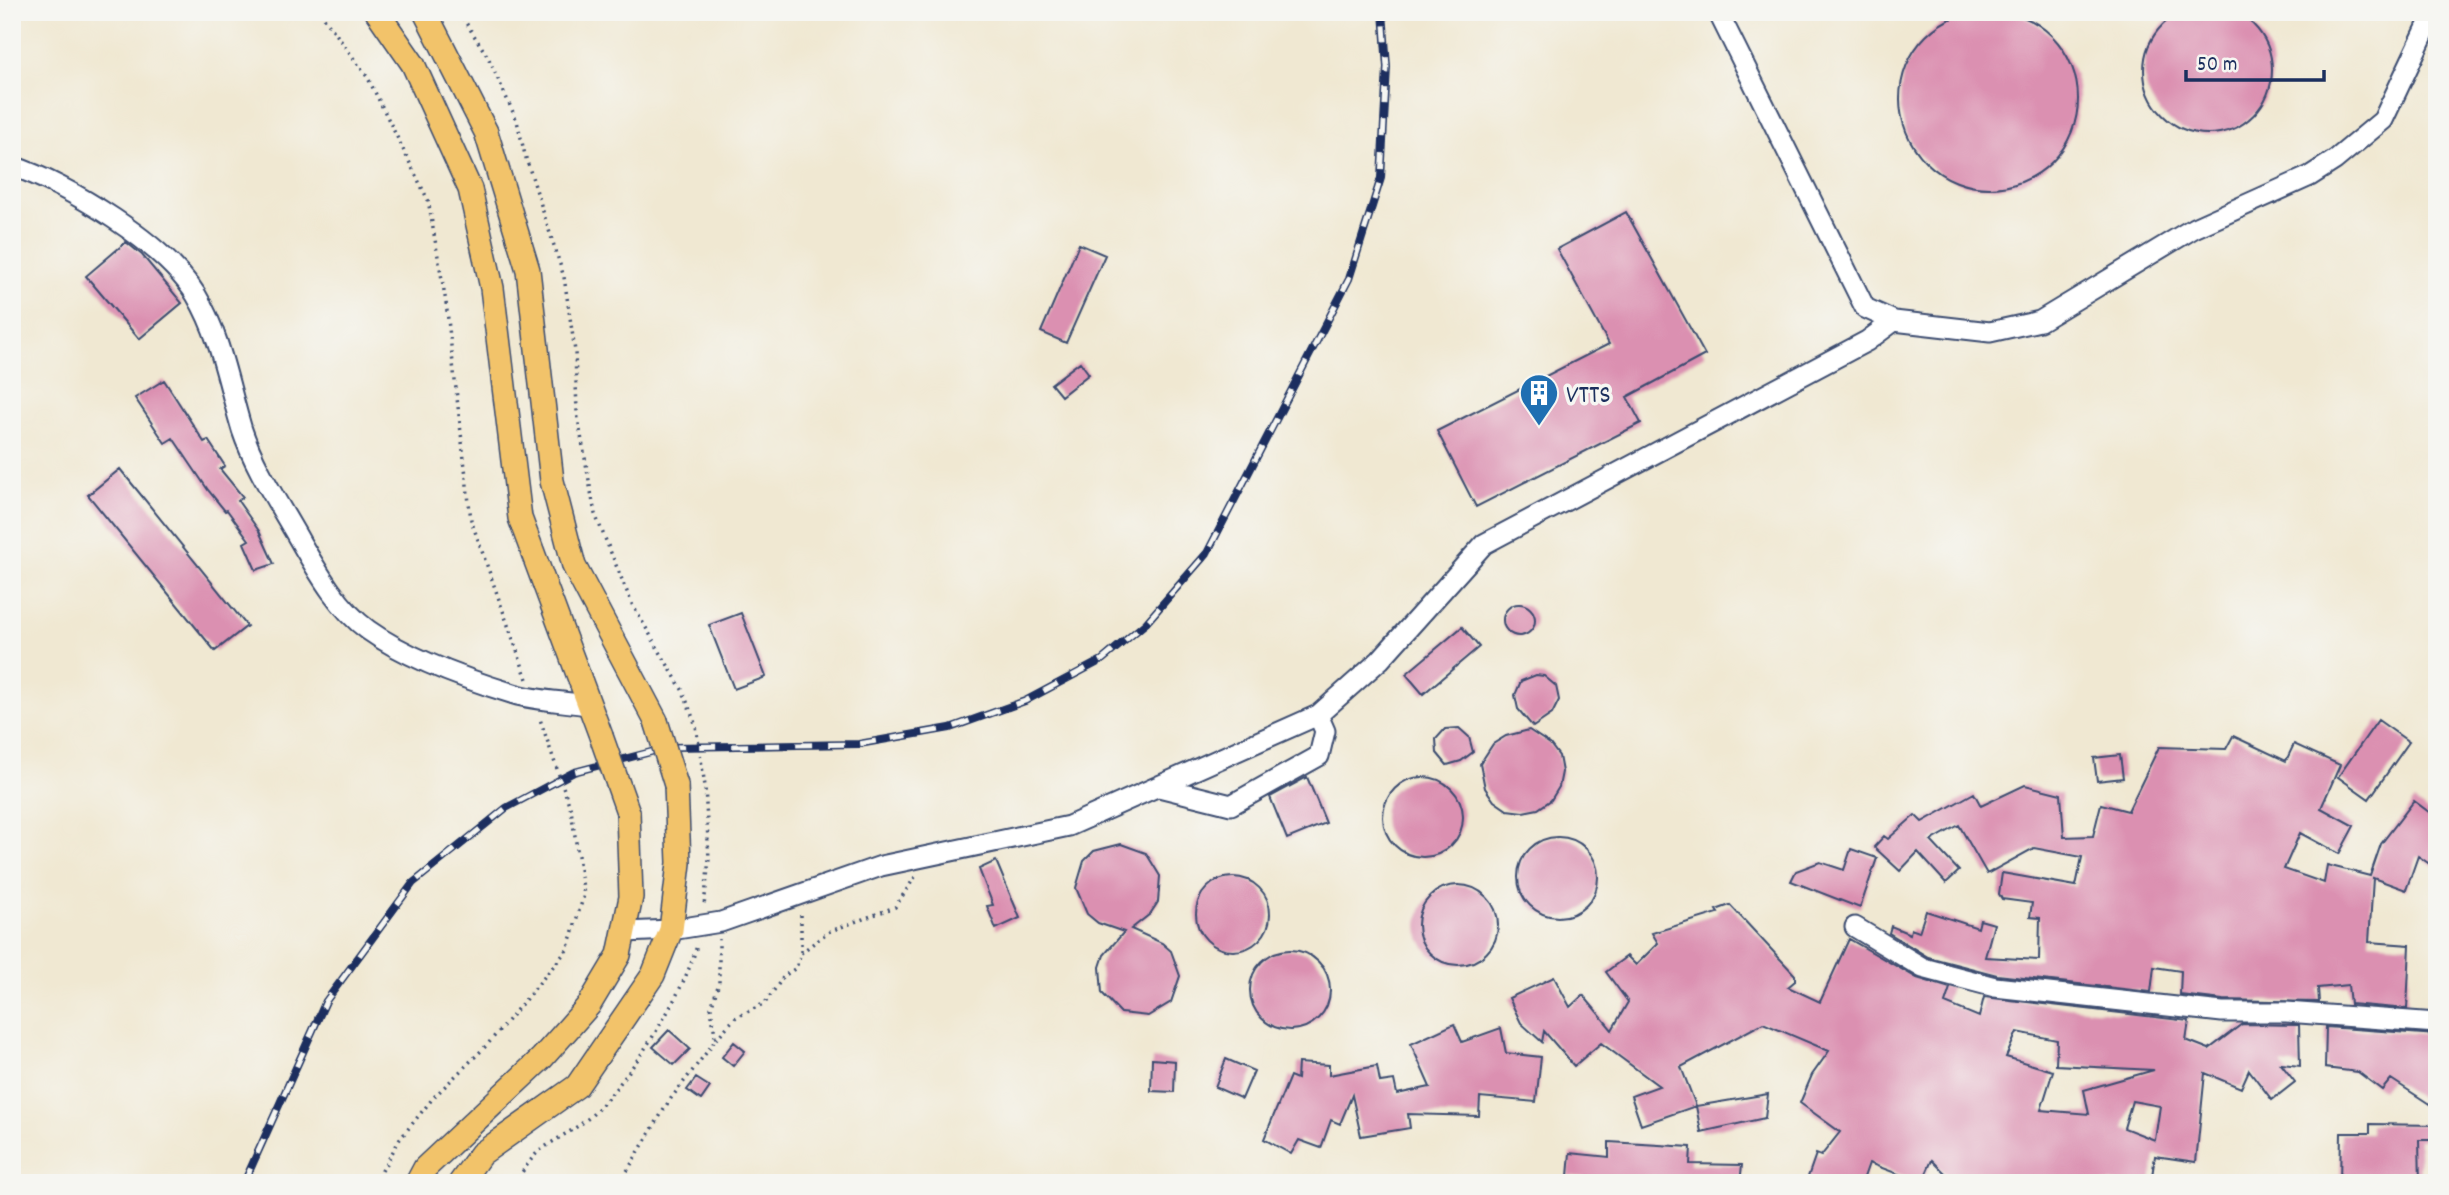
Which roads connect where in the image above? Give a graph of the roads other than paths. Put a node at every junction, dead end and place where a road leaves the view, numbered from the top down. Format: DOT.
graph roads {
  1 [pos="377,12"];
  2 [pos="425,12"];
  3 [pos="1718,12"];
  4 [pos="2434,12"];
  5 [pos="12,166"];
  6 [pos="1894,321"];
  7 [pos="587,705"];
  8 [pos="1318,715"];
  9 [pos="1159,787"];
  10 [pos="1855,927"];
  11 [pos="671,930"];
  12 [pos="625,932"];
  13 [pos="2437,1023"];
  14 [pos="417,1183"];
  15 [pos="460,1183"];
  1 -- 7 [label="main road"];
  2 -- 11 [label="main road, bridge"];
  3 -- 6 [label="street"];
  4 -- 6 [label="street"];
  5 -- 7 [label="street"];
  6 -- 8 [label="street"];
  7 -- 12 [label="main road, bridge"];
  8 -- 9 [label="street"];
  8 -- 9 [label="street"];
  9 -- 11 [label="street"];
  10 -- 13 [label="street"];
  11 -- 12 [label="street"];
  11 -- 15 [label="main road"];
  12 -- 14 [label="main road"];
}
